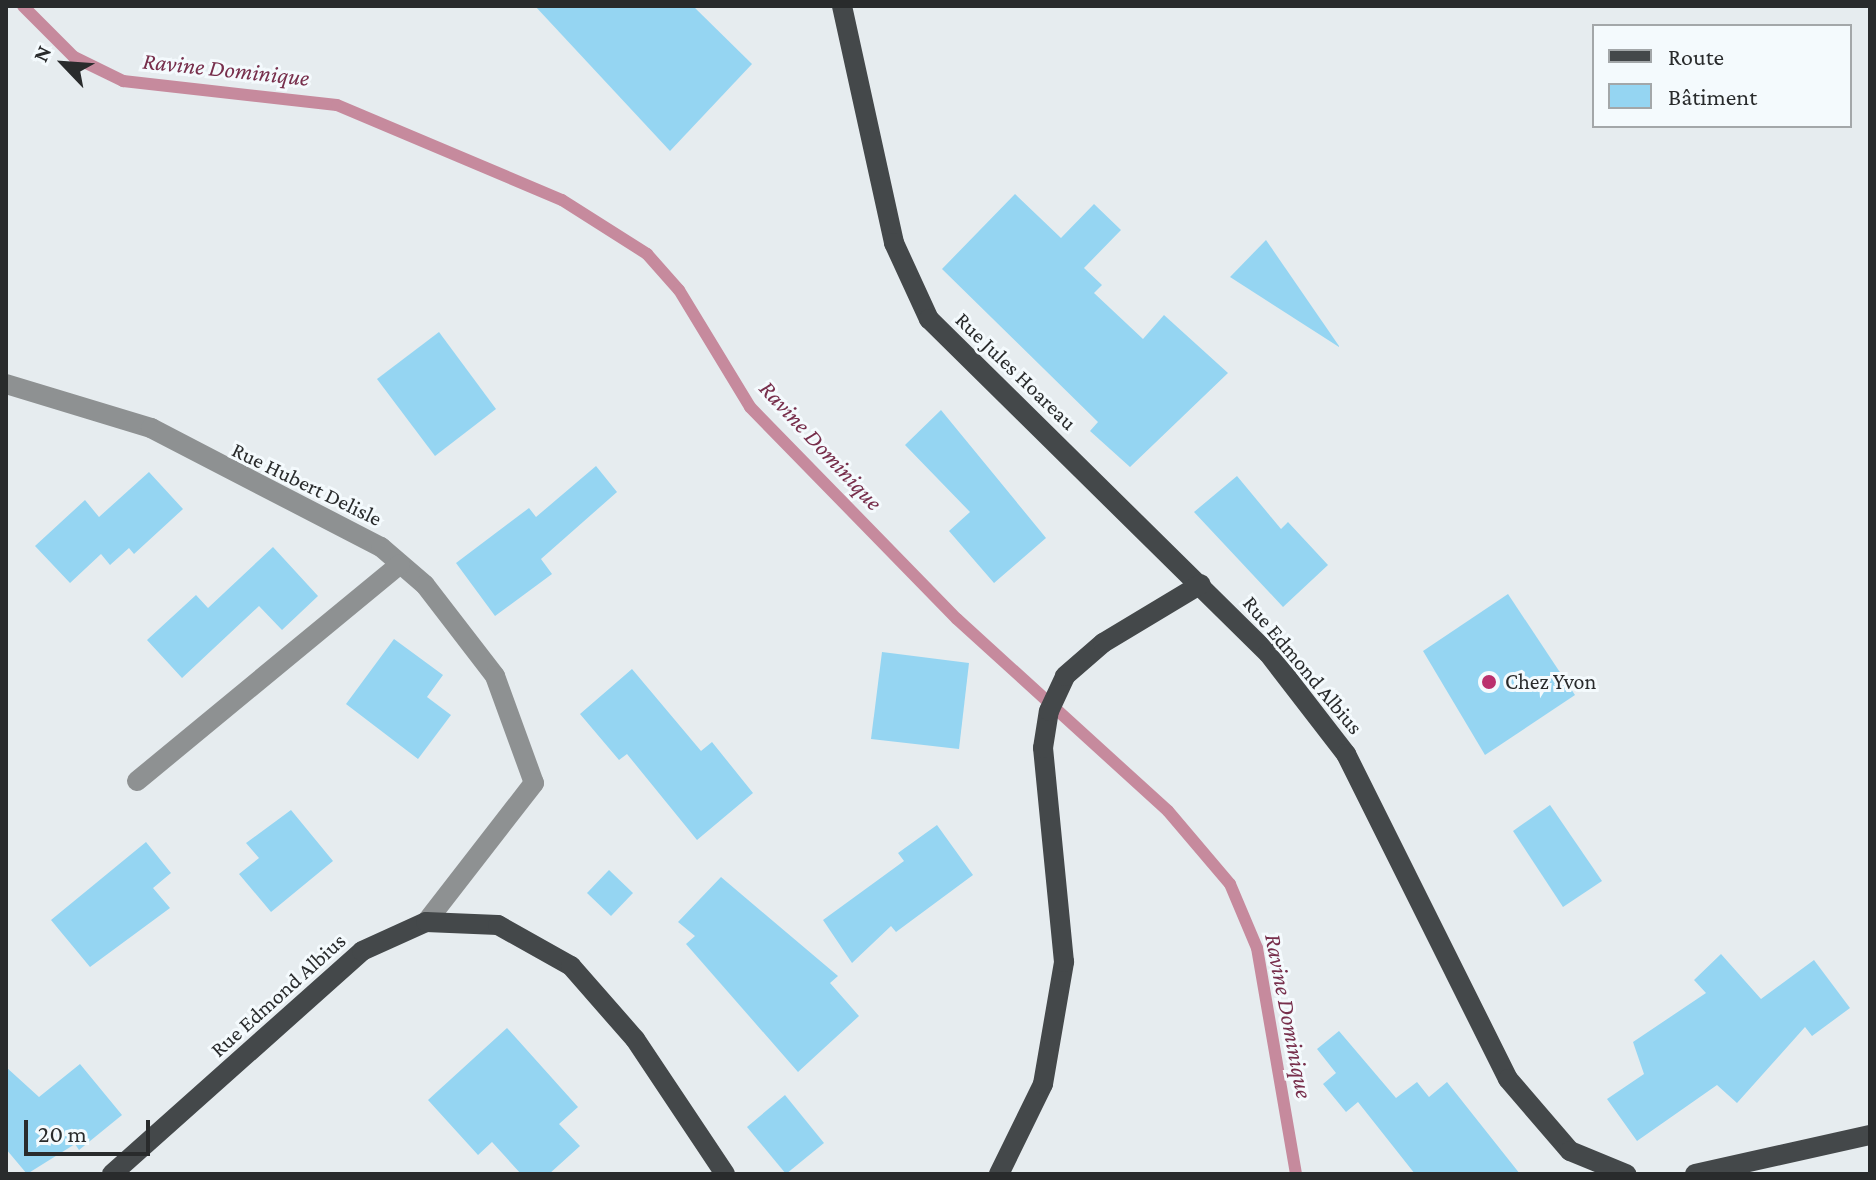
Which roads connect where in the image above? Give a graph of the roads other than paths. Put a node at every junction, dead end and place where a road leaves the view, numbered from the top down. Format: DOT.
graph roads {
  1 [pos="842,6"];
  2 [pos="6,384"];
  3 [pos="400,564"];
  4 [pos="1201,584"];
  5 [pos="137,781"];
  6 [pos="426,922"];
  7 [pos="1870,1135"];
  8 [pos="112,1174"];
  9 [pos="725,1174"];
  10 [pos="999,1174"];
  11 [pos="1626,1174"];
  12 [pos="1695,1174"];
  1 -- 4 [label="main road, Rue Jules Hoareau"];
  2 -- 3 [label="street, Rue Hubert Delisle"];
  3 -- 5 [label="street"];
  3 -- 6 [label="street, Rue Hubert Delisle"];
  4 -- 10 [label="main road"];
  4 -- 11 [label="main road, Rue Edmond Albius"];
  6 -- 8 [label="main road, Rue Edmond Albius"];
  6 -- 9 [label="main road, Rue Edmond Albius"];
  7 -- 12 [label="main road"];
}
